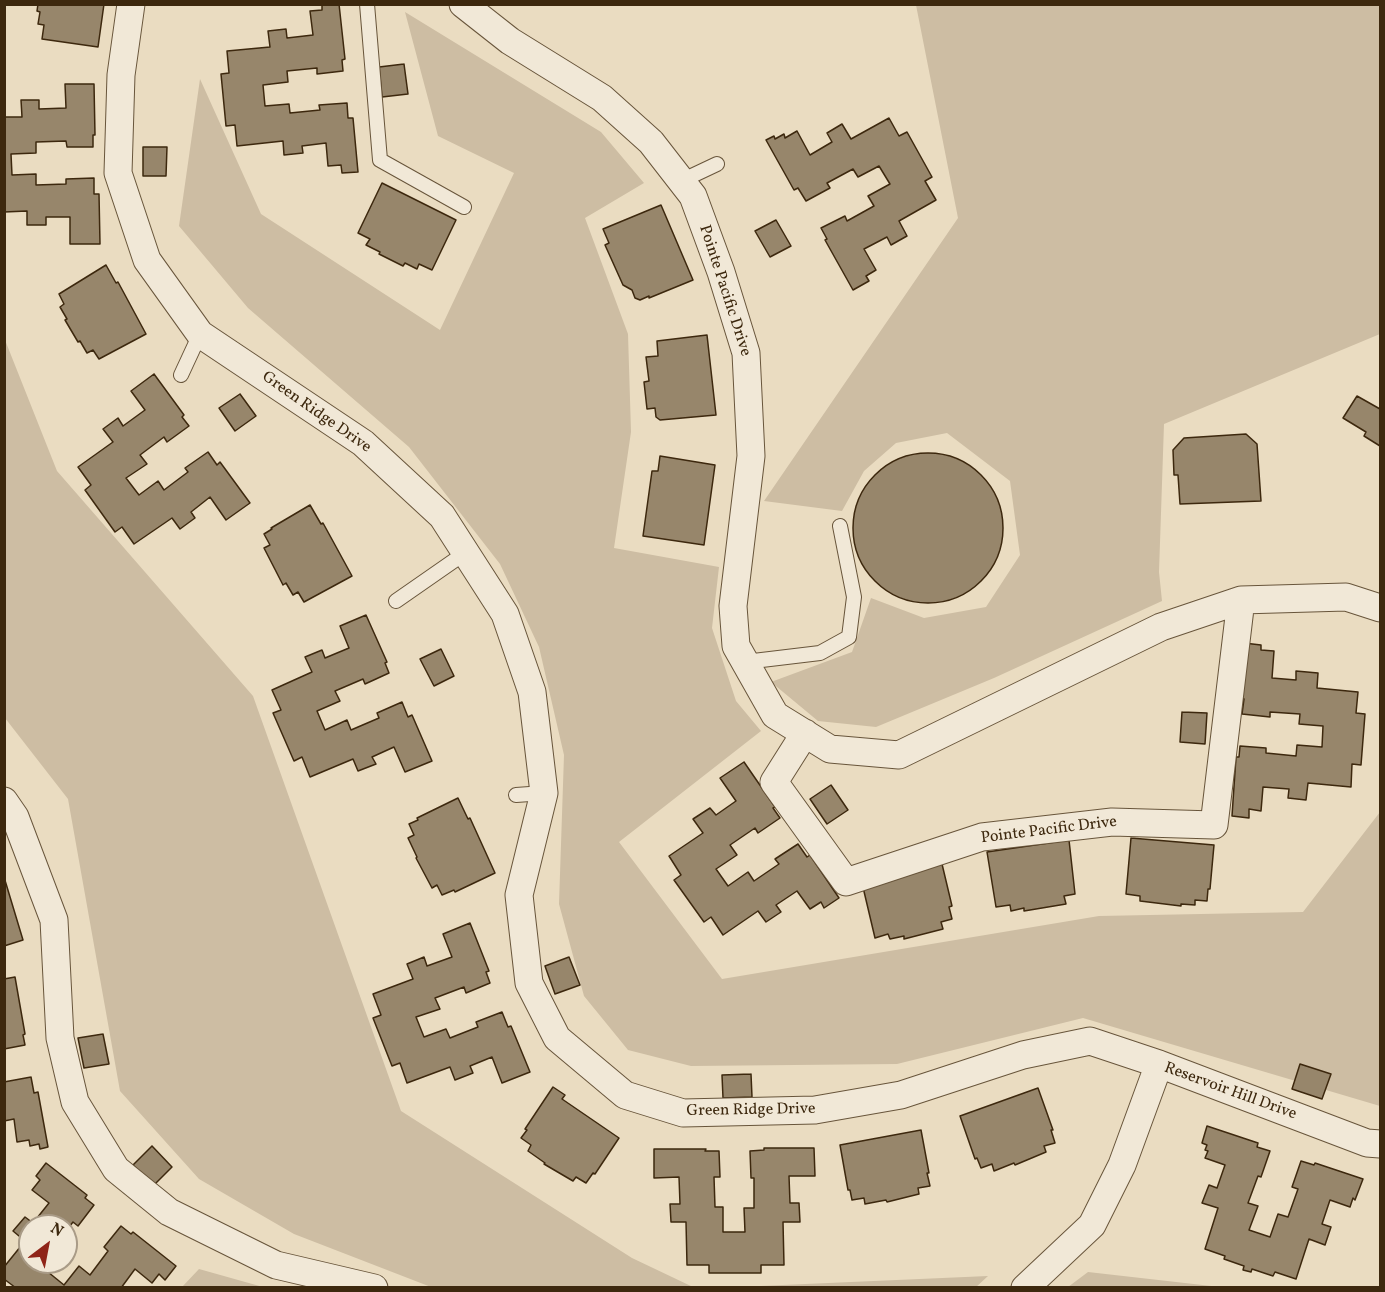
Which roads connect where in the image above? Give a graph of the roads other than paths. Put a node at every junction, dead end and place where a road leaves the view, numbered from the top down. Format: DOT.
graph roads {
  1 [pos="131,4"];
  2 [pos="367,4"];
  3 [pos="463,4"];
  4 [pos="717,164"];
  5 [pos="681,181"];
  6 [pos="464,207"];
  7 [pos="200,334"];
  8 [pos="181,375"];
  9 [pos="840,526"];
  10 [pos="465,553"];
  11 [pos="1241,600"];
  12 [pos="396,601"];
  13 [pos="1380,608"];
  14 [pos="745,662"];
  15 [pos="805,733"];
  16 [pos="544,793"];
  17 [pos="516,795"];
  18 [pos="4,801"];
  19 [pos="1159,1064"];
  20 [pos="1380,1144"];
  21 [pos="374,1287"];
  22 [pos="1025,1287"];
  1 -- 7 [label="street, Green Ridge Drive"];
  2 -- 6 [label="lane"];
  3 -- 5 [label="street, Pointe Pacific Drive"];
  4 -- 5 [label="lane"];
  5 -- 14 [label="street, Pointe Pacific Drive"];
  7 -- 8 [label="lane"];
  7 -- 10 [label="street, Green Ridge Drive"];
  9 -- 14 [label="lane"];
  10 -- 12 [label="lane"];
  10 -- 16 [label="street, Green Ridge Drive"];
  11 -- 13 [label="street, Pointe Pacific Drive"];
  11 -- 15 [label="street, Pointe Pacific Drive"];
  11 -- 15 [label="street, Pointe Pacific Drive"];
  14 -- 15 [label="street, Pointe Pacific Drive"];
  16 -- 17 [label="lane"];
  16 -- 19 [label="street, Green Ridge Drive"];
  18 -- 21 [label="street"];
  19 -- 20 [label="street, Reservoir Hill Drive"];
  19 -- 22 [label="street, Reservoir Hill Drive"];
}
